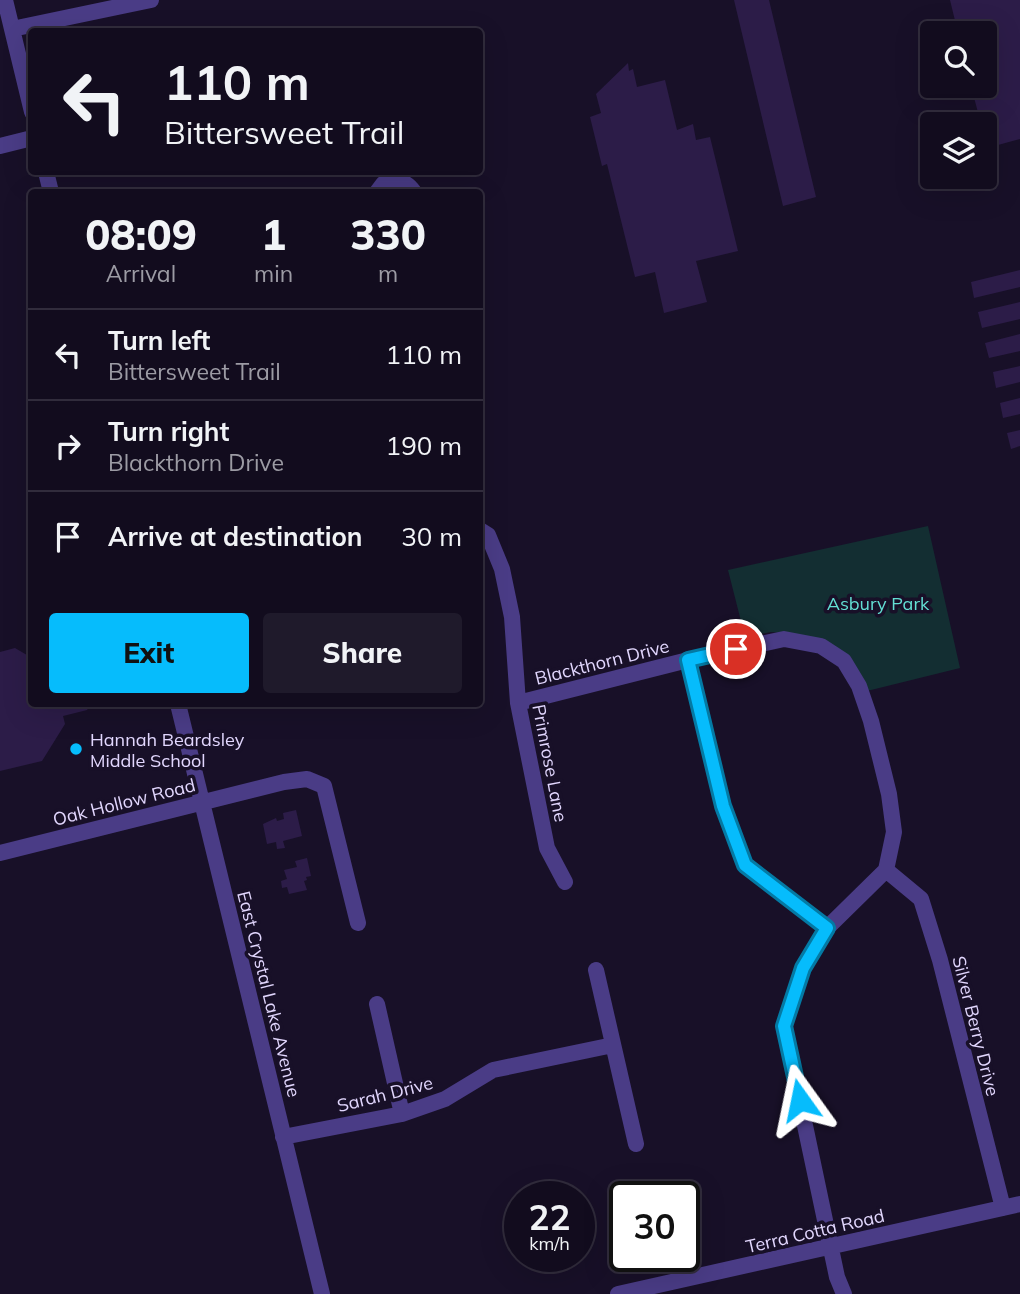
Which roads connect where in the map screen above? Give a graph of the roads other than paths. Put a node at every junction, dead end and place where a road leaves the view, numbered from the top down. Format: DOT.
graph roads {
  1 [pos="5,0"];
  2 [pos="151,0"];
  3 [pos="12,29"];
  4 [pos="28,95"];
  5 [pos="28,139"];
  6 [pos="0,146"];
  7 [pos="379,189"];
  8 [pos="412,189"];
  9 [pos="483,532"];
  10 [pos="688,660"];
  11 [pos="518,703"];
  12 [pos="179,707"];
  13 [pos="202,803"];
  14 [pos="0,853"];
  15 [pos="886,870"];
  16 [pos="565,882"];
  17 [pos="358,923"];
  18 [pos="827,928"];
  19 [pos="596,971"];
  20 [pos="377,1004"];
  21 [pos="613,1045"];
  22 [pos="402,1114"];
  23 [pos="283,1137"];
  24 [pos="636,1144"];
  25 [pos="1020,1204"];
  26 [pos="1003,1208"];
  27 [pos="831,1248"];
  28 [pos="321,1294"];
  29 [pos="618,1294"];
  30 [pos="844,1294"];
  1 -- 3 [label="street"];
  2 -- 3 [label="street"];
  3 -- 4 [label="street"];
  5 -- 6 [label="street"];
  7 -- 8 [label="street"];
  9 -- 11 [label="street, Primrose Lane"];
  10 -- 11 [label="street, Blackthorn Drive"];
  10 -- 15 [label="street, Blackthorn Drive"];
  10 -- 18 [label="street"];
  11 -- 16 [label="street, Primrose Lane"];
  12 -- 13 [label="street, East Crystal Lake Avenue"];
  13 -- 14 [label="street, Oak Hollow Road"];
  13 -- 17 [label="street, Oak Hollow Road"];
  13 -- 23 [label="street, East Crystal Lake Avenue"];
  15 -- 18 [label="street"];
  15 -- 26 [label="street, Silver Berry Drive"];
  18 -- 27 [label="street"];
  19 -- 21 [label="street"];
  20 -- 22 [label="street"];
  21 -- 22 [label="street, Sarah Drive"];
  21 -- 24 [label="street"];
  22 -- 23 [label="street, Sarah Drive"];
  23 -- 28 [label="street, East Crystal Lake Avenue"];
  25 -- 26 [label="street, Terra Cotta Road"];
  26 -- 27 [label="street, Terra Cotta Road"];
  27 -- 29 [label="street, Terra Cotta Road"];
  27 -- 30 [label="street"];
}
